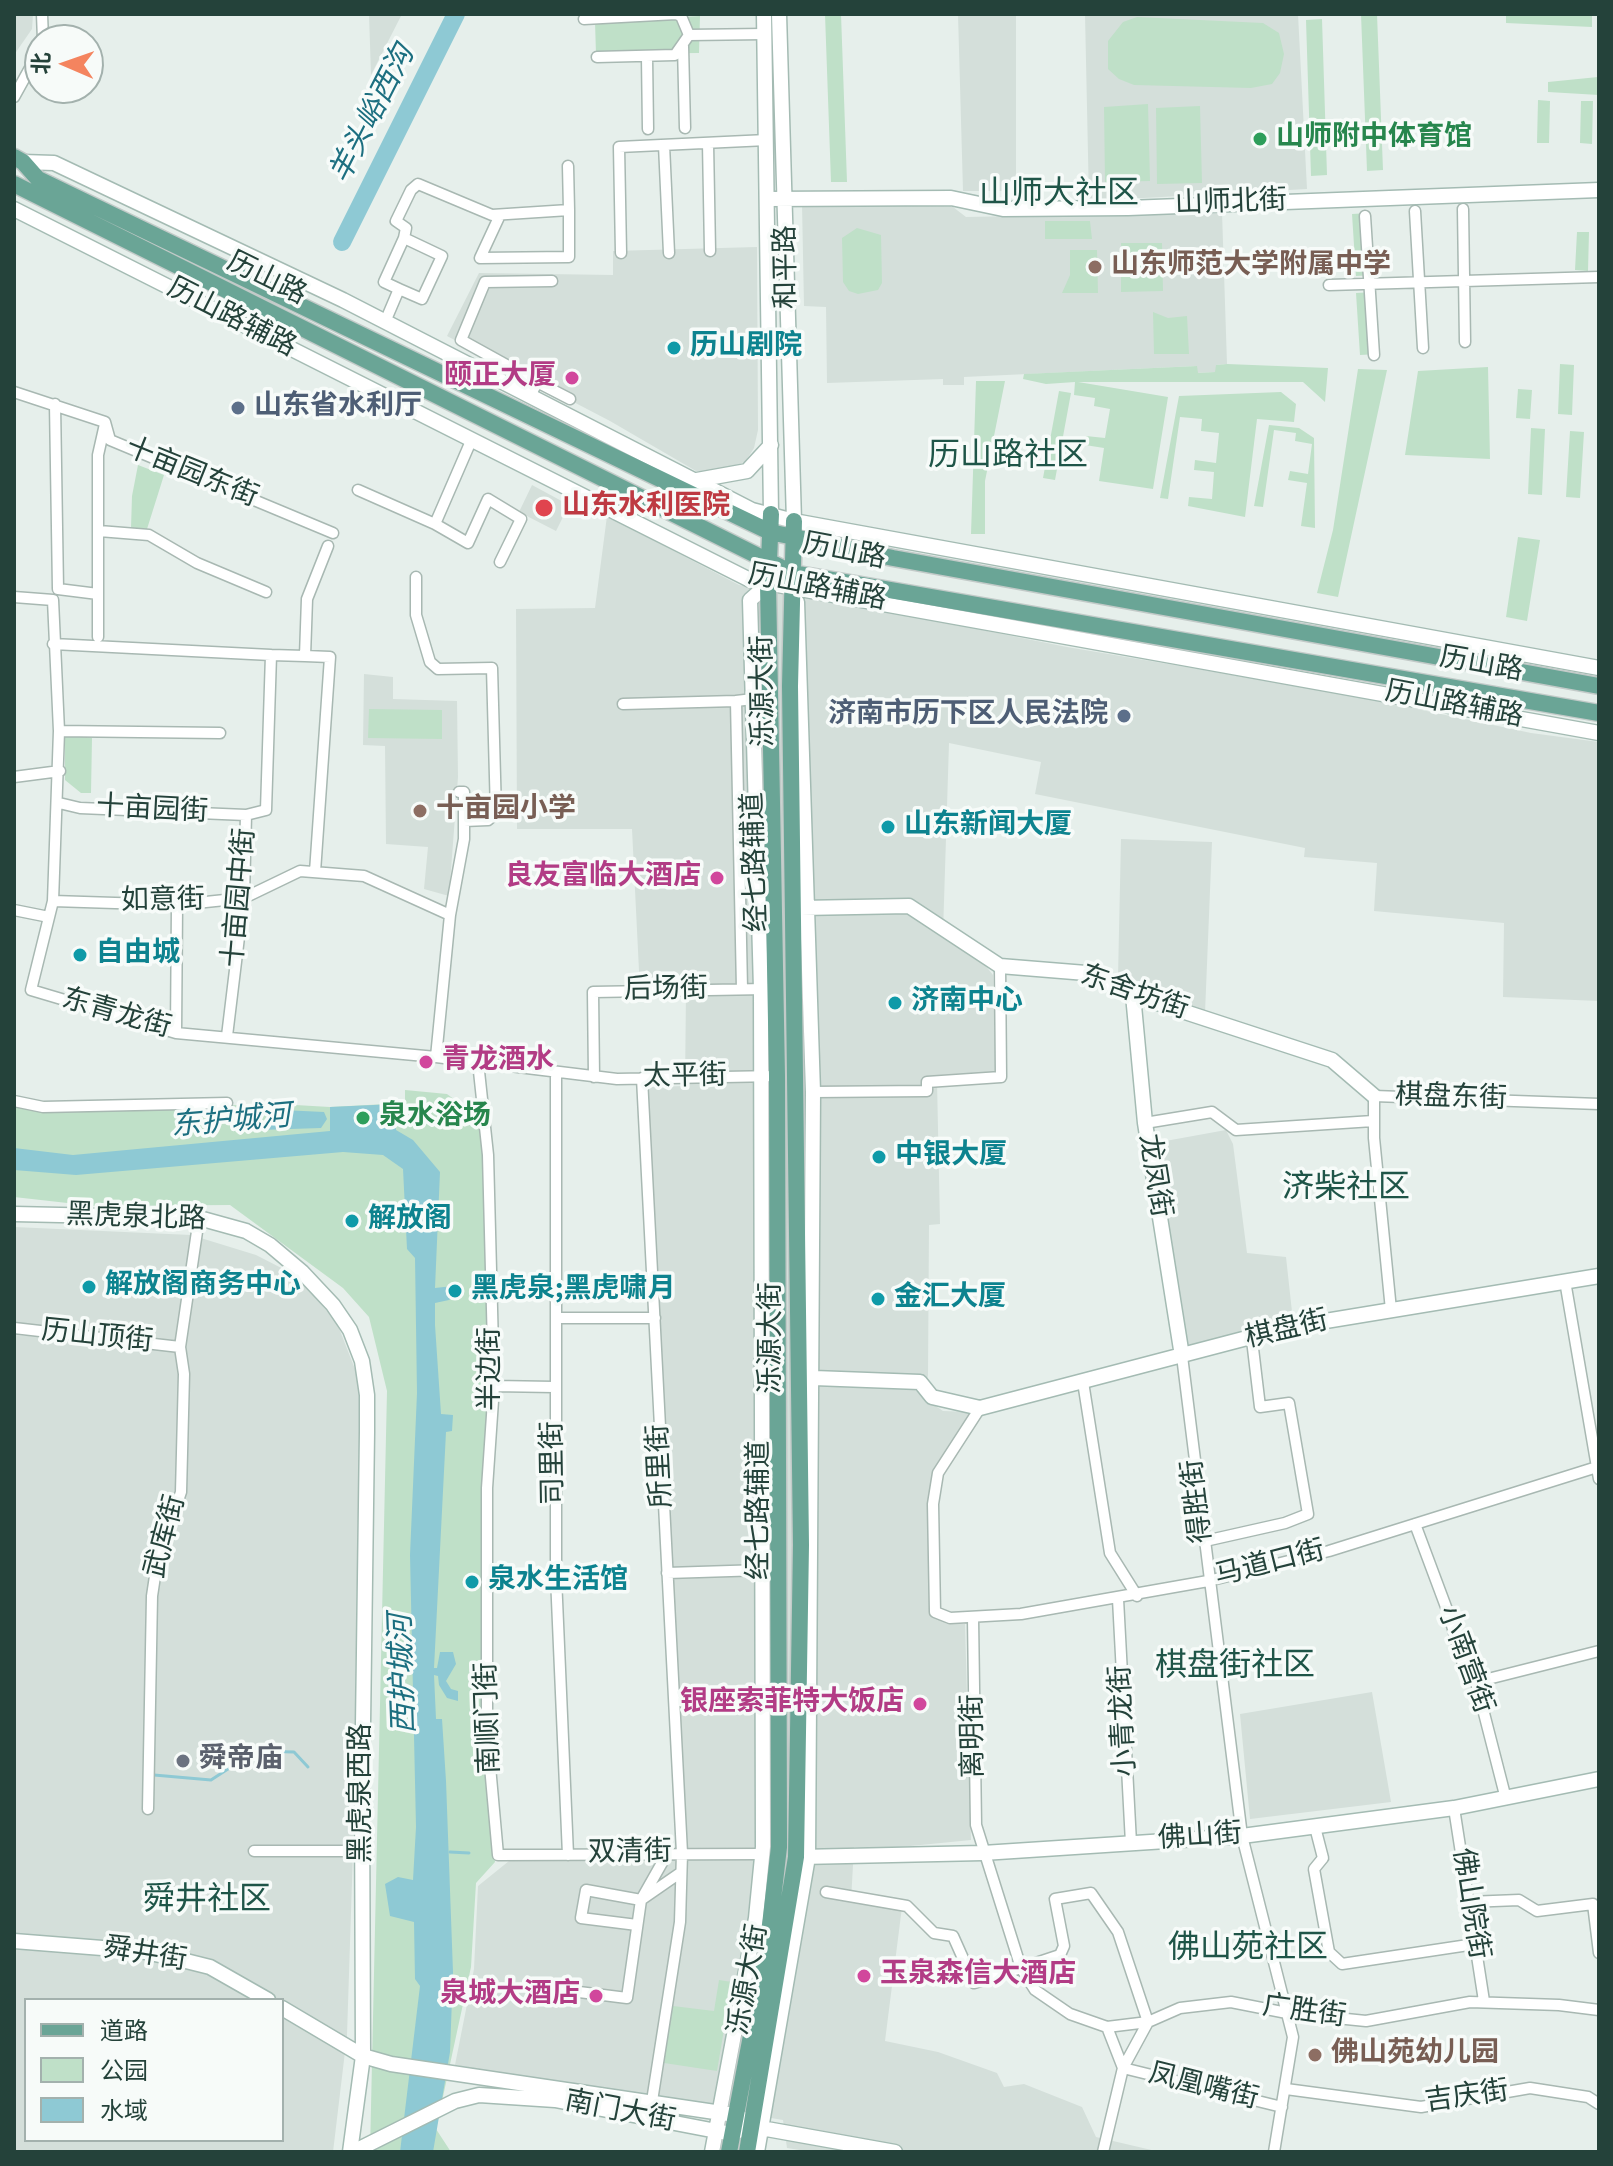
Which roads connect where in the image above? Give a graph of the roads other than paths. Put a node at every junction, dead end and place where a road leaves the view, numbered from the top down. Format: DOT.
graph roads {
  1 [pos="764,14"];
  2 [pos="779,14"];
  3 [pos="597,15"];
  4 [pos="646,15"];
  5 [pos="681,15"];
  6 [pos="584,19"];
  7 [pos="764,34"];
  8 [pos="689,35"];
  9 [pos="683,46"];
  10 [pos="597,57"];
  11 [pos="647,57"];
  12 [pos="24,79"];
  13 [pos="14,97"];
  14 [pos="685,128"];
  15 [pos="648,129"];
  16 [pos="767,140"];
  17 [pos="708,143"];
  18 [pos="664,145"];
  19 [pos="19,160"];
  20 [pos="568,166"];
  21 [pos="14,184"];
  22 [pos="1599,190"];
  23 [pos="787,198"];
  24 [pos="768,199"];
  25 [pos="14,209"];
  26 [pos="1463,209"];
  27 [pos="569,210"];
  28 [pos="1415,211"];
  29 [pos="500,215"];
  30 [pos="1365,216"];
  31 [pos="404,238"];
  32 [pos="710,251"];
  33 [pos="621,253"];
  34 [pos="669,253"];
  35 [pos="1599,277"];
  36 [pos="1465,279"];
  37 [pos="1418,280"];
  38 [pos="552,281"];
  39 [pos="1368,283"];
  40 [pos="1329,285"];
  41 [pos="399,289"];
  42 [pos="385,322"];
  43 [pos="1465,342"];
  44 [pos="1423,348"];
  45 [pos="1374,355"];
  46 [pos="534,389"];
  47 [pos="14,392"];
  48 [pos="570,399"];
  49 [pos="55,404"];
  50 [pos="105,422"];
  51 [pos="471,441"];
  52 [pos="771,444"];
  53 [pos="697,480"];
  54 [pos="358,490"];
  55 [pos="771,514"];
  56 [pos="435,524"];
  57 [pos="794,529"];
  58 [pos="99,531"];
  59 [pos="770,532"];
  60 [pos="333,533"];
  61 [pos="328,546"];
  62 [pos="769,559"];
  63 [pos="500,562"];
  64 [pos="416,577"];
  65 [pos="791,580"];
  66 [pos="768,584"];
  67 [pos="266,592"];
  68 [pos="98,594"];
  69 [pos="14,597"];
  70 [pos="98,637"];
  71 [pos="53,644"];
  72 [pos="271,655"];
  73 [pos="305,656"];
  74 [pos="1599,668"];
  75 [pos="1599,686"];
  76 [pos="753,699"];
  77 [pos="736,701"];
  78 [pos="623,704"];
  79 [pos="1599,713"];
  80 [pos="59,731"];
  81 [pos="220,733"];
  82 [pos="1599,733"];
  83 [pos="60,771"];
  84 [pos="14,777"];
  85 [pos="459,792"];
  86 [pos="59,803"];
  87 [pos="246,815"];
  88 [pos="464,821"];
  89 [pos="315,872"];
  90 [pos="244,898"];
  91 [pos="53,901"];
  92 [pos="177,905"];
  93 [pos="803,908"];
  94 [pos="14,910"];
  95 [pos="450,915"];
  96 [pos="49,917"];
  97 [pos="1000,966"];
  98 [pos="768,988"];
  99 [pos="742,989"];
  100 [pos="1133,995"];
  101 [pos="176,1033"];
  102 [pos="227,1036"];
  103 [pos="436,1057"];
  104 [pos="478,1062"];
  105 [pos="556,1072"];
  106 [pos="758,1076"];
  107 [pos="777,1076"];
  108 [pos="594,1077"];
  109 [pos="642,1078"];
  110 [pos="813,1092"];
  111 [pos="1374,1096"];
  112 [pos="14,1101"];
  113 [pos="227,1103"];
  114 [pos="1599,1104"];
  115 [pos="1373,1121"];
  116 [pos="1145,1123"];
  117 [pos="14,1214"];
  118 [pos="199,1218"];
  119 [pos="1599,1276"];
  120 [pos="1565,1281"];
  121 [pos="1391,1310"];
  122 [pos="556,1318"];
  123 [pos="655,1318"];
  124 [pos="14,1328"];
  125 [pos="1252,1340"];
  126 [pos="180,1347"];
  127 [pos="1182,1356"];
  128 [pos="814,1378"];
  129 [pos="1083,1382"];
  130 [pos="494,1386"];
  131 [pos="554,1387"];
  132 [pos="980,1408"];
  133 [pos="367,1432"];
  134 [pos="1597,1467"];
  135 [pos="1599,1479"];
  136 [pos="1415,1524"];
  137 [pos="1205,1541"];
  138 [pos="762,1570"];
  139 [pos="667,1573"];
  140 [pos="556,1577"];
  141 [pos="489,1580"];
  142 [pos="1208,1581"];
  143 [pos="1137,1596"];
  144 [pos="1118,1599"];
  145 [pos="973,1618"];
  146 [pos="1599,1651"];
  147 [pos="1476,1682"];
  148 [pos="1599,1779"];
  149 [pos="1506,1799"];
  150 [pos="1454,1808"];
  151 [pos="148,1809"];
  152 [pos="1315,1827"];
  153 [pos="1242,1836"];
  154 [pos="1131,1843"];
  155 [pos="254,1851"];
  156 [pos="362,1851"];
  157 [pos="682,1853"];
  158 [pos="983,1853"];
  159 [pos="667,1854"];
  160 [pos="762,1854"];
  161 [pos="498,1855"];
  162 [pos="568,1855"];
  163 [pos="802,1857"];
  164 [pos="680,1873"];
  165 [pos="826,1892"];
  166 [pos="641,1900"];
  167 [pos="1468,1902"];
  168 [pos="637,1925"];
  169 [pos="14,1941"];
  170 [pos="1475,1944"];
  171 [pos="1599,1953"];
  172 [pos="1021,1968"];
  173 [pos="555,1989"];
  174 [pos="264,1998"];
  175 [pos="1484,2001"];
  176 [pos="284,2009"];
  177 [pos="1599,2010"];
  178 [pos="1287,2013"];
  179 [pos="1148,2022"];
  180 [pos="1107,2027"];
  181 [pos="363,2056"];
  182 [pos="1123,2068"];
  183 [pos="1286,2089"];
  184 [pos="652,2101"];
  185 [pos="1599,2104"];
  186 [pos="1282,2107"];
  187 [pos="727,2113"];
  188 [pos="756,2127"];
  189 [pos="714,2130"];
  190 [pos="732,2134"];
  191 [pos="351,2152"];
  192 [pos="712,2152"];
  193 [pos="729,2152"];
  194 [pos="747,2152"];
  195 [pos="757,2152"];
  196 [pos="895,2152"];
  197 [pos="1103,2152"];
  198 [pos="1274,2152"];
  1 -- 7 [label="street, 和平路"];
  2 -- 23 [label="street, 和平路"];
  3 -- 4 [label="street"];
  3 -- 6 [label="street"];
  4 -- 5 [label="street"];
  5 -- 8 [label="street"];
  7 -- 8 [label="street"];
  7 -- 16 [label="street, 和平路"];
  8 -- 9 [label="street"];
  9 -- 11 [label="street"];
  9 -- 14 [label="street"];
  10 -- 11 [label="street"];
  11 -- 15 [label="street"];
  12 -- 13 [label="street"];
  16 -- 17 [label="street"];
  16 -- 24 [label="street, 和平路"];
  17 -- 18 [label="street"];
  17 -- 32 [label="street"];
  18 -- 33 [label="street"];
  18 -- 34 [label="street"];
  19 -- 42 [label="street"];
  19 -- 59 [label="main road, 历山路"];
  20 -- 27 [label="street"];
  21 -- 62 [label="main road, 历山路"];
  22 -- 23 [label="street, 山师北街"];
  23 -- 24 [label="street, 山师北街"];
  23 -- 57 [label="street, 和平路"];
  24 -- 52 [label="street, 和平路"];
  25 -- 51 [label="street, 历山路辅路"];
  26 -- 36 [label="street"];
  27 -- 29 [label="street"];
  27 -- 29 [label="street"];
  28 -- 37 [label="street"];
  29 -- 31 [label="street"];
  30 -- 39 [label="street"];
  31 -- 41 [label="street"];
  31 -- 41 [label="street"];
  35 -- 36 [label="street"];
  36 -- 37 [label="street"];
  36 -- 43 [label="street"];
  37 -- 39 [label="street"];
  37 -- 44 [label="street"];
  38 -- 46 [label="street"];
  39 -- 40 [label="street"];
  39 -- 45 [label="street"];
  41 -- 42 [label="street"];
  42 -- 46 [label="street"];
  46 -- 48 [label="street"];
  46 -- 53 [label="street"];
  47 -- 49 [label="street, 十亩园东街"];
  49 -- 50 [label="street, 十亩园东街"];
  49 -- 68 [label="street"];
  50 -- 58 [label="street"];
  50 -- 60 [label="street, 十亩园东街"];
  51 -- 56 [label="street"];
  51 -- 66 [label="street, 历山路辅路"];
  52 -- 53 [label="street"];
  52 -- 55 [label="street, 和平路"];
  53 -- 55 [label="street"];
  54 -- 56 [label="street"];
  55 -- 57 [label="street"];
  55 -- 59 [label="main road, 泺源大街"];
  56 -- 63 [label="street"];
  57 -- 59 [label="main road, 历山路"];
  57 -- 65 [label="main road, 泺源大街"];
  57 -- 74 [label="street"];
  57 -- 75 [label="main road, 历山路"];
  58 -- 67 [label="street"];
  58 -- 68 [label="street"];
  59 -- 62 [label="main road, 泺源大街"];
  61 -- 73 [label="street"];
  62 -- 65 [label="main road, 历山路"];
  62 -- 66 [label="main road, 泺源大街"];
  64 -- 88 [label="street"];
  65 -- 66 [label="street, 历山路辅路"];
  65 -- 79 [label="main road, 历山路"];
  65 -- 82 [label="street, 历山路辅路"];
  65 -- 93 [label="main road, 泺源大街"];
  66 -- 76 [label="street, 经七路辅道"];
  66 -- 98 [label="main road, 泺源大街"];
  68 -- 70 [label="street"];
  69 -- 71 [label="street, 东青龙街"];
  71 -- 72 [label="street"];
  71 -- 80 [label="street, 东青龙街"];
  72 -- 73 [label="street"];
  72 -- 87 [label="street, 十亩园中街"];
  73 -- 89 [label="street"];
  76 -- 77 [label="street"];
  76 -- 98 [label="street, 经七路辅道"];
  77 -- 78 [label="street"];
  77 -- 99 [label="street"];
  80 -- 81 [label="street"];
  80 -- 83 [label="street, 东青龙街"];
  83 -- 84 [label="street"];
  83 -- 86 [label="street, 东青龙街"];
  85 -- 88 [label="street"];
  86 -- 87 [label="street, 十亩园街"];
  86 -- 91 [label="street, 东青龙街"];
  87 -- 90 [label="street, 十亩园中街"];
  88 -- 95 [label="street"];
  89 -- 90 [label="street, 如意街"];
  89 -- 95 [label="street, 如意街"];
  90 -- 92 [label="street, 如意街"];
  90 -- 102 [label="street, 十亩园中街"];
  91 -- 92 [label="street, 如意街"];
  91 -- 96 [label="street, 东青龙街"];
  92 -- 101 [label="street"];
  93 -- 97 [label="street, 东舍坊街"];
  93 -- 110 [label="street, 经七路辅道"];
  93 -- 163 [label="main road, 泺源大街"];
  94 -- 96 [label="street"];
  95 -- 103 [label="street"];
  96 -- 101 [label="street, 东青龙街"];
  97 -- 100 [label="street, 东舍坊街"];
  97 -- 110 [label="street"];
  98 -- 99 [label="street, 后场街"];
  98 -- 106 [label="street, 经七路辅道"];
  98 -- 107 [label="main road, 泺源大街"];
  99 -- 108 [label="street, 后场街"];
  100 -- 111 [label="street, 东舍坊街"];
  100 -- 116 [label="street, 龙凤街"];
  101 -- 102 [label="street, 东青龙街"];
  102 -- 103 [label="street, 东青龙街"];
  103 -- 104 [label="street, 东青龙街"];
  104 -- 105 [label="street, 东青龙街"];
  104 -- 130 [label="street, 半边街"];
  105 -- 108 [label="street, 东青龙街"];
  105 -- 122 [label="street, 司里街"];
  106 -- 107 [label="street, 太平街"];
  106 -- 109 [label="street, 太平街"];
  106 -- 138 [label="street, 经七路辅道"];
  107 -- 187 [label="main road, 泺源大街"];
  108 -- 109 [label="street, 太平街"];
  109 -- 123 [label="street, 所里街"];
  110 -- 128 [label="street, 经七路辅道"];
  111 -- 114 [label="street, 棋盘东街"];
  111 -- 115 [label="street, 棋盘东街"];
  112 -- 113 [label="street"];
  115 -- 116 [label="street"];
  115 -- 121 [label="street, 棋盘东街"];
  116 -- 127 [label="street, 龙凤街"];
  117 -- 118 [label="street, 黑虎泉北路"];
  118 -- 126 [label="street, 武库街"];
  118 -- 133 [label="street, 黑虎泉北路"];
  119 -- 120 [label="street, 棋盘街"];
  120 -- 121 [label="street, 棋盘街"];
  120 -- 134 [label="street"];
  121 -- 125 [label="street, 棋盘街"];
  122 -- 123 [label="street"];
  122 -- 131 [label="street, 司里街"];
  123 -- 139 [label="street, 所里街"];
  124 -- 126 [label="street, 历山顶街"];
  125 -- 127 [label="street, 棋盘街"];
  125 -- 137 [label="street, 马道口街"];
  126 -- 151 [label="street, 武库街"];
  127 -- 129 [label="street, 棋盘街"];
  127 -- 137 [label="street, 得胜街"];
  128 -- 132 [label="street"];
  128 -- 163 [label="street, 经七路辅道"];
  129 -- 132 [label="street, 棋盘街"];
  129 -- 143 [label="street"];
  130 -- 131 [label="street"];
  130 -- 141 [label="street, 半边街"];
  131 -- 140 [label="street, 司里街"];
  132 -- 145 [label="street, 马道口街"];
  133 -- 156 [label="street, 黑虎泉西路"];
  134 -- 135 [label="street"];
  134 -- 136 [label="street, 马道口街"];
  136 -- 142 [label="street, 马道口街"];
  136 -- 147 [label="street, 小南营街"];
  137 -- 142 [label="street, 得胜街"];
  138 -- 139 [label="street"];
  138 -- 160 [label="street, 经七路辅道"];
  139 -- 157 [label="street, 所里街"];
  140 -- 141 [label="street"];
  140 -- 162 [label="street, 司里街"];
  141 -- 161 [label="street, 南顺门街"];
  142 -- 143 [label="street, 马道口街"];
  142 -- 153 [label="street, 得胜街"];
  143 -- 144 [label="street, 马道口街"];
  144 -- 145 [label="street, 马道口街"];
  144 -- 154 [label="street, 小青龙街"];
  145 -- 158 [label="street, 离明街"];
  146 -- 147 [label="street"];
  147 -- 149 [label="street, 小南营街"];
  148 -- 149 [label="street, 佛山街"];
  149 -- 150 [label="street, 佛山街"];
  150 -- 152 [label="street, 佛山街"];
  150 -- 167 [label="street, 佛山院街"];
  152 -- 153 [label="street, 佛山街"];
  152 -- 170 [label="street"];
  153 -- 154 [label="street, 佛山街"];
  153 -- 178 [label="street, 得胜街"];
  154 -- 158 [label="street, 佛山街"];
  155 -- 156 [label="street"];
  156 -- 181 [label="street, 黑虎泉西路"];
  157 -- 159 [label="street, 双清街"];
  157 -- 160 [label="street, 双清街"];
  157 -- 164 [label="street, 所里街"];
  158 -- 163 [label="street, 佛山街"];
  158 -- 172 [label="street, 离明街"];
  159 -- 162 [label="street, 双清街"];
  159 -- 166 [label="street"];
  160 -- 187 [label="street, 经七路辅道"];
  161 -- 162 [label="street, 双清街"];
  163 -- 188 [label="main road, 泺源大街"];
  164 -- 166 [label="street"];
  164 -- 184 [label="street, 所里街"];
  165 -- 172 [label="street"];
  166 -- 168 [label="street"];
  166 -- 168 [label="street"];
  167 -- 170 [label="street, 佛山院街"];
  167 -- 171 [label="street"];
  168 -- 173 [label="street"];
  169 -- 174 [label="street, 舜井街"];
  170 -- 175 [label="street, 佛山院街"];
  172 -- 179 [label="street"];
  172 -- 180 [label="street"];
  175 -- 177 [label="street, 广胜街"];
  175 -- 178 [label="street, 广胜街"];
  176 -- 181 [label="street"];
  178 -- 179 [label="street, 广胜街"];
  178 -- 183 [label="street, 得胜街"];
  179 -- 180 [label="street, 广胜街"];
  179 -- 182 [label="street"];
  180 -- 182 [label="street"];
  181 -- 184 [label="street, 南门大街"];
  181 -- 191 [label="street, 黑虎泉西路"];
  182 -- 186 [label="street, 凤凰嘴街"];
  182 -- 197 [label="street"];
  183 -- 185 [label="street, 吉庆街"];
  183 -- 186 [label="street, 得胜街"];
  184 -- 187 [label="street, 南门大街"];
  186 -- 198 [label="street, 得胜街"];
  187 -- 188 [label="street, 南门大街"];
  187 -- 189 [label="street, 经七路辅道"];
  187 -- 190 [label="main road, 泺源大街"];
  188 -- 190 [label="street"];
  188 -- 194 [label="main road, 泺源大街"];
  188 -- 195 [label="street"];
  188 -- 196 [label="street"];
  189 -- 190 [label="street, 南门大街"];
  189 -- 191 [label="street, 南门大街"];
  189 -- 192 [label="street, 经七路辅道"];
  190 -- 193 [label="main road, 泺源大街"];
}
